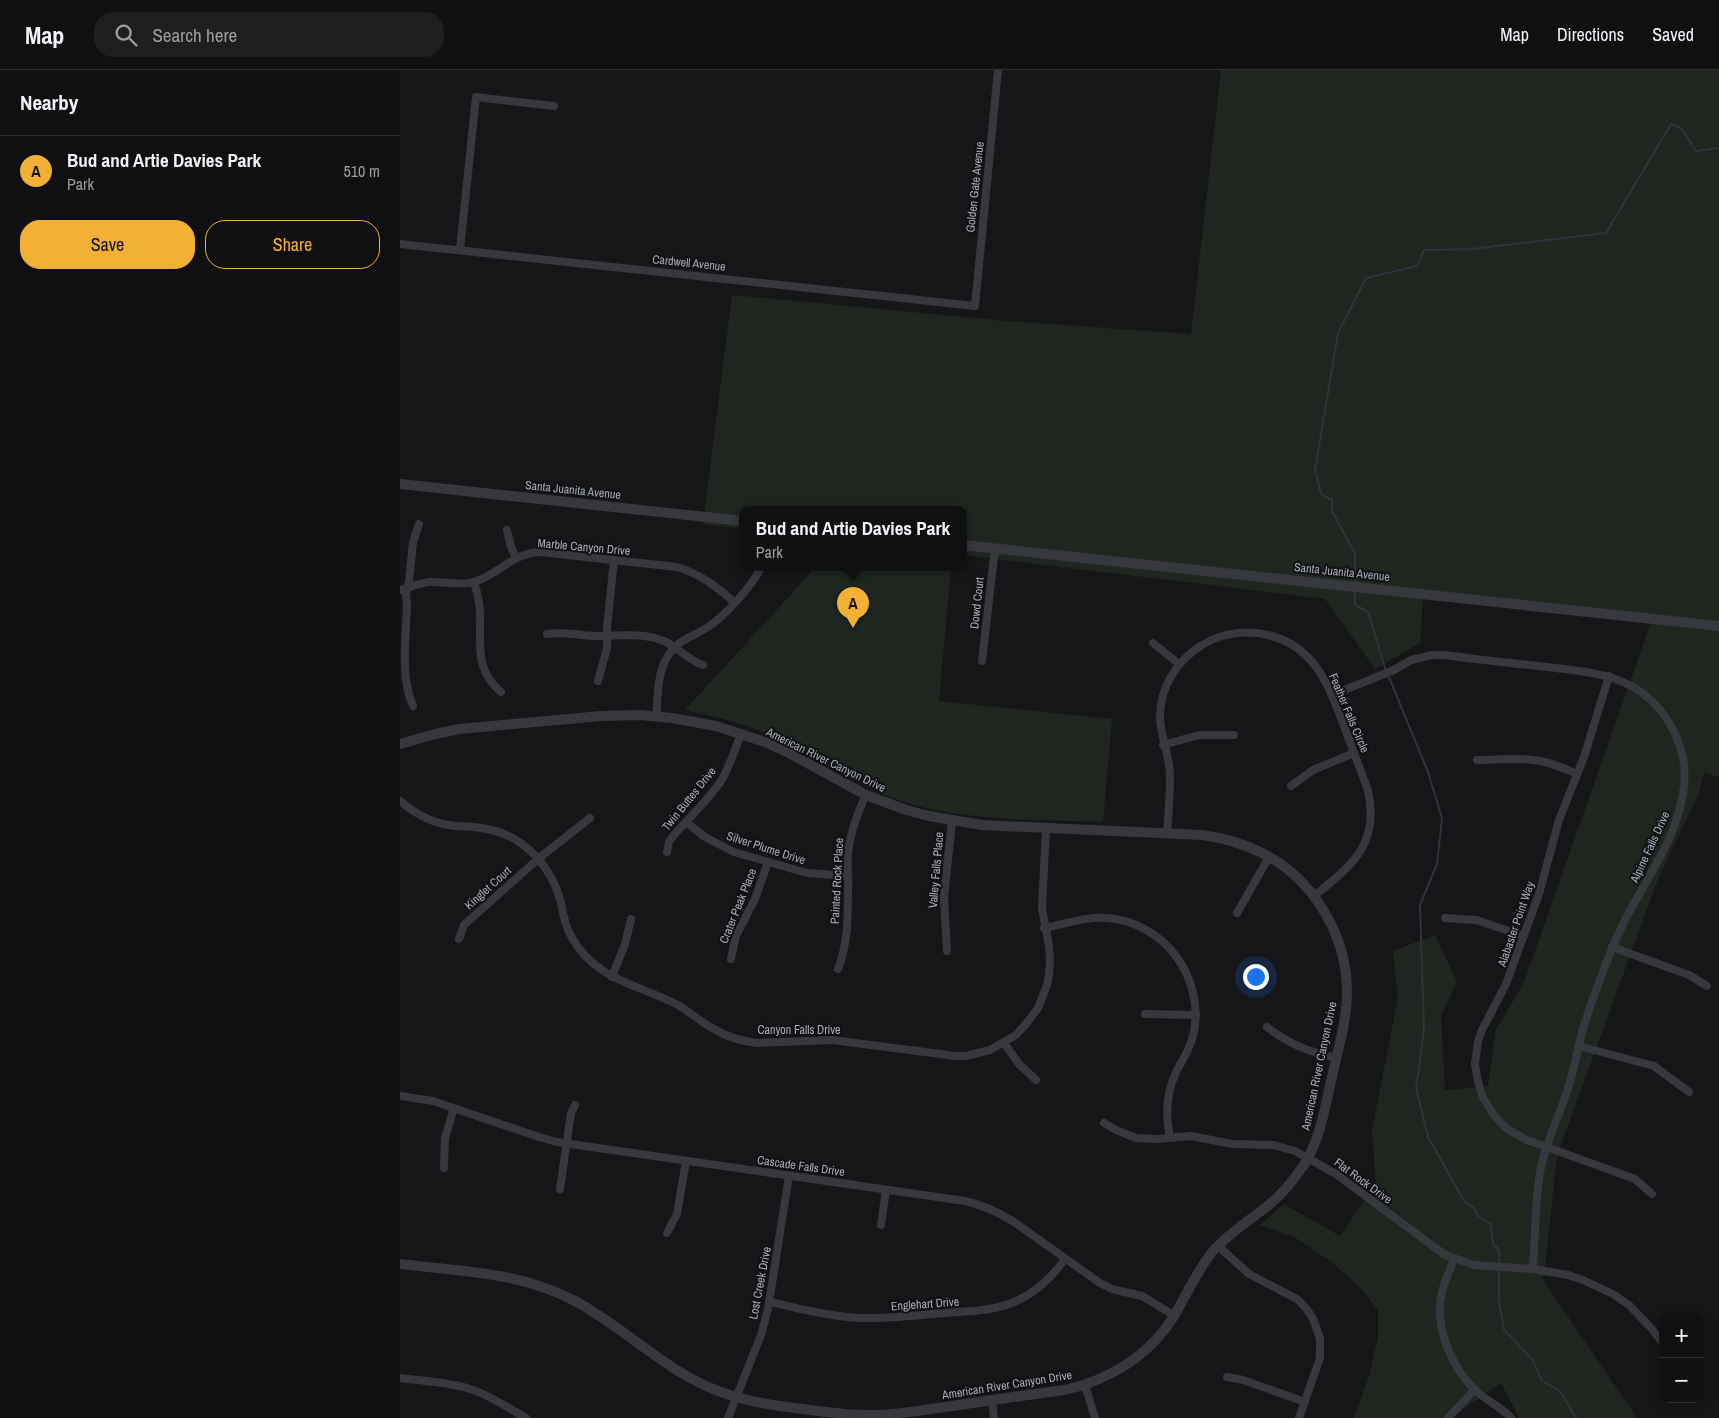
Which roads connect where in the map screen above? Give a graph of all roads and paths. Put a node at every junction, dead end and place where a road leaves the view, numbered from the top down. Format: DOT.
graph roads {
  1 [pos="998,70"];
  2 [pos="554,106"];
  3 [pos="400,244"];
  4 [pos="460,249"];
  5 [pos="975,306"];
  6 [pos="400,484"];
  7 [pos="739,521"];
  8 [pos="419,524"];
  9 [pos="507,530"];
  10 [pos="967,544"];
  11 [pos="995,548"];
  12 [pos="516,558"];
  13 [pos="614,560"];
  14 [pos="759,571"];
  15 [pos="474,582"];
  16 [pos="404,589"];
  17 [pos="734,602"];
  18 [pos="1719,626"];
  19 [pos="547,634"];
  20 [pos="607,635"];
  21 [pos="1153,643"];
  22 [pos="674,648"];
  23 [pos="982,661"];
  24 [pos="1180,664"];
  25 [pos="703,665"];
  26 [pos="1609,676"];
  27 [pos="598,682"];
  28 [pos="501,692"];
  29 [pos="1332,695"];
  30 [pos="413,706"];
  31 [pos="656,716"];
  32 [pos="741,733"];
  33 [pos="1234,735"];
  34 [pos="400,744"];
  35 [pos="1164,745"];
  36 [pos="1354,753"];
  37 [pos="1477,760"];
  38 [pos="1577,774"];
  39 [pos="1291,786"];
  40 [pos="866,795"];
  41 [pos="400,801"];
  42 [pos="590,818"];
  43 [pos="952,821"];
  44 [pos="686,822"];
  45 [pos="1046,828"];
  46 [pos="1167,834"];
  47 [pos="667,852"];
  48 [pos="1269,857"];
  49 [pos="538,859"];
  50 [pos="768,862"];
  51 [pos="848,876"];
  52 [pos="1314,896"];
  53 [pos="1237,912"];
  54 [pos="1445,918"];
  55 [pos="631,919"];
  56 [pos="1044,928"];
  57 [pos="1524,936"];
  58 [pos="459,939"];
  59 [pos="1612,947"];
  60 [pos="948,951"];
  61 [pos="731,960"];
  62 [pos="838,969"];
  63 [pos="612,977"];
  64 [pos="1707,986"];
  65 [pos="1145,1014"];
  66 [pos="1196,1015"];
  67 [pos="1267,1027"];
  68 [pos="1004,1043"];
  69 [pos="1579,1046"];
  70 [pos="1336,1058"];
  71 [pos="1036,1080"];
  72 [pos="1689,1092"];
  73 [pos="400,1096"];
  74 [pos="575,1106"];
  75 [pos="454,1108"];
  76 [pos="1104,1123"];
  77 [pos="1170,1138"];
  78 [pos="566,1144"];
  79 [pos="1547,1148"];
  80 [pos="1308,1158"];
  81 [pos="686,1161"];
  82 [pos="444,1168"];
  83 [pos="789,1176"];
  84 [pos="560,1189"];
  85 [pos="886,1190"];
  86 [pos="1652,1194"];
  87 [pos="881,1225"];
  88 [pos="667,1233"];
  89 [pos="1218,1246"];
  90 [pos="1066,1259"];
  91 [pos="1454,1259"];
  92 [pos="400,1264"];
  93 [pos="1533,1269"];
  94 [pos="770,1302"];
  95 [pos="1175,1316"];
  96 [pos="1659,1339"];
  97 [pos="1227,1377"];
  98 [pos="400,1378"];
  99 [pos="1085,1385"];
  100 [pos="1475,1390"];
  101 [pos="736,1397"];
  102 [pos="992,1400"];
  103 [pos="1305,1402"];
  104 [pos="526,1418"];
  105 [pos="728,1418"];
  106 [pos="994,1418"];
  107 [pos="1095,1418"];
  108 [pos="1299,1418"];
  109 [pos="1448,1418"];
  110 [pos="1511,1418"];
  1 -- 5 [label="street, Golden Gate Avenue"];
  2 -- 4 [label="street"];
  3 -- 4 [label="street, Cardwell Avenue"];
  4 -- 5 [label="street, Cardwell Avenue"];
  6 -- 7 [label="street, Santa Juanita Avenue"];
  8 -- 16 [label="street"];
  9 -- 12 [label="street"];
  10 -- 11 [label="street, Santa Juanita Avenue"];
  11 -- 18 [label="street, Santa Juanita Avenue"];
  11 -- 23 [label="street, Dowd Court"];
  12 -- 13 [label="street, Marble Canyon Drive"];
  12 -- 15 [label="street, Marble Canyon Drive"];
  13 -- 17 [label="street, Marble Canyon Drive"];
  13 -- 20 [label="street"];
  14 -- 17 [label="street"];
  15 -- 16 [label="street, Marble Canyon Drive"];
  15 -- 28 [label="street"];
  16 -- 30 [label="street"];
  17 -- 22 [label="street"];
  19 -- 20 [label="street"];
  20 -- 22 [label="street"];
  20 -- 27 [label="street"];
  21 -- 24 [label="street"];
  22 -- 25 [label="street"];
  22 -- 31 [label="street"];
  24 -- 29 [label="street, Feather Falls Circle"];
  24 -- 35 [label="street, Feather Falls Circle"];
  26 -- 29 [label="street, Alpine Falls Drive"];
  26 -- 38 [label="street, Alabaster Point Way"];
  26 -- 59 [label="street, Alpine Falls Drive"];
  29 -- 36 [label="street, Feather Falls Circle"];
  31 -- 32 [label="street, American River Canyon Drive"];
  31 -- 34 [label="street, American River Canyon Drive"];
  32 -- 40 [label="street, American River Canyon Drive"];
  32 -- 44 [label="street, Twin Buttes Drive"];
  33 -- 35 [label="street"];
  35 -- 46 [label="street, Feather Falls Circle"];
  36 -- 39 [label="street"];
  36 -- 52 [label="street, Feather Falls Circle"];
  37 -- 38 [label="street"];
  38 -- 57 [label="street, Alabaster Point Way"];
  40 -- 43 [label="street, American River Canyon Drive"];
  40 -- 51 [label="street, Painted Rock Place"];
  41 -- 49 [label="street, Canyon Falls Drive"];
  42 -- 49 [label="street, Kinglet Court"];
  43 -- 45 [label="street, American River Canyon Drive"];
  43 -- 60 [label="street, Valley Falls Place"];
  44 -- 47 [label="street, Twin Buttes Drive"];
  44 -- 50 [label="street, Silver Plume Drive"];
  45 -- 46 [label="street, American River Canyon Drive"];
  45 -- 56 [label="street, Canyon Falls Drive"];
  46 -- 48 [label="street, American River Canyon Drive"];
  48 -- 52 [label="street, American River Canyon Drive"];
  48 -- 53 [label="street"];
  49 -- 58 [label="street, Kinglet Court"];
  49 -- 63 [label="street, Canyon Falls Drive"];
  50 -- 51 [label="street, Silver Plume Drive"];
  50 -- 61 [label="street, Crater Peak Place"];
  51 -- 62 [label="street, Painted Rock Place"];
  52 -- 70 [label="street, American River Canyon Drive"];
  54 -- 57 [label="street"];
  55 -- 63 [label="street"];
  56 -- 66 [label="street"];
  56 -- 68 [label="street, Canyon Falls Drive"];
  57 -- 79 [label="street, Alabaster Point Way"];
  59 -- 64 [label="street"];
  59 -- 69 [label="street, Alpine Falls Drive"];
  63 -- 68 [label="street, Canyon Falls Drive"];
  65 -- 66 [label="street"];
  66 -- 77 [label="street"];
  67 -- 70 [label="street"];
  68 -- 71 [label="street"];
  69 -- 72 [label="street"];
  69 -- 79 [label="street, Alpine Falls Drive"];
  70 -- 80 [label="street, American River Canyon Drive"];
  73 -- 75 [label="street, Cascade Falls Drive"];
  74 -- 78 [label="street"];
  75 -- 78 [label="street, Cascade Falls Drive"];
  75 -- 82 [label="street"];
  76 -- 77 [label="street, Flat Rock Drive"];
  77 -- 80 [label="street, Flat Rock Drive"];
  78 -- 81 [label="street, Cascade Falls Drive"];
  78 -- 84 [label="street"];
  79 -- 86 [label="street, Alabaster Point Way"];
  79 -- 93 [label="street, Alpine Falls Drive"];
  80 -- 89 [label="street, American River Canyon Drive"];
  80 -- 91 [label="street, Flat Rock Drive"];
  81 -- 83 [label="street, Cascade Falls Drive"];
  81 -- 88 [label="street"];
  83 -- 85 [label="street, Cascade Falls Drive"];
  83 -- 94 [label="street, Lost Creek Drive"];
  85 -- 87 [label="street"];
  85 -- 90 [label="street, Cascade Falls Drive"];
  89 -- 95 [label="street, American River Canyon Drive"];
  89 -- 103 [label="street"];
  90 -- 94 [label="street, Englehart Drive"];
  90 -- 95 [label="street, Cascade Falls Drive"];
  91 -- 93 [label="street, Flat Rock Drive"];
  91 -- 100 [label="street"];
  92 -- 101 [label="street, American River Canyon Drive"];
  93 -- 96 [label="street, Flat Rock Drive"];
  94 -- 101 [label="street, Lost Creek Drive"];
  95 -- 99 [label="street, American River Canyon Drive"];
  97 -- 103 [label="street"];
  98 -- 104 [label="street"];
  99 -- 102 [label="street, American River Canyon Drive"];
  99 -- 107 [label="street"];
  100 -- 109 [label="street"];
  100 -- 110 [label="street"];
  101 -- 102 [label="street, American River Canyon Drive"];
  101 -- 105 [label="street, Lost Creek Drive"];
  102 -- 106 [label="street"];
  103 -- 108 [label="street"];
}
